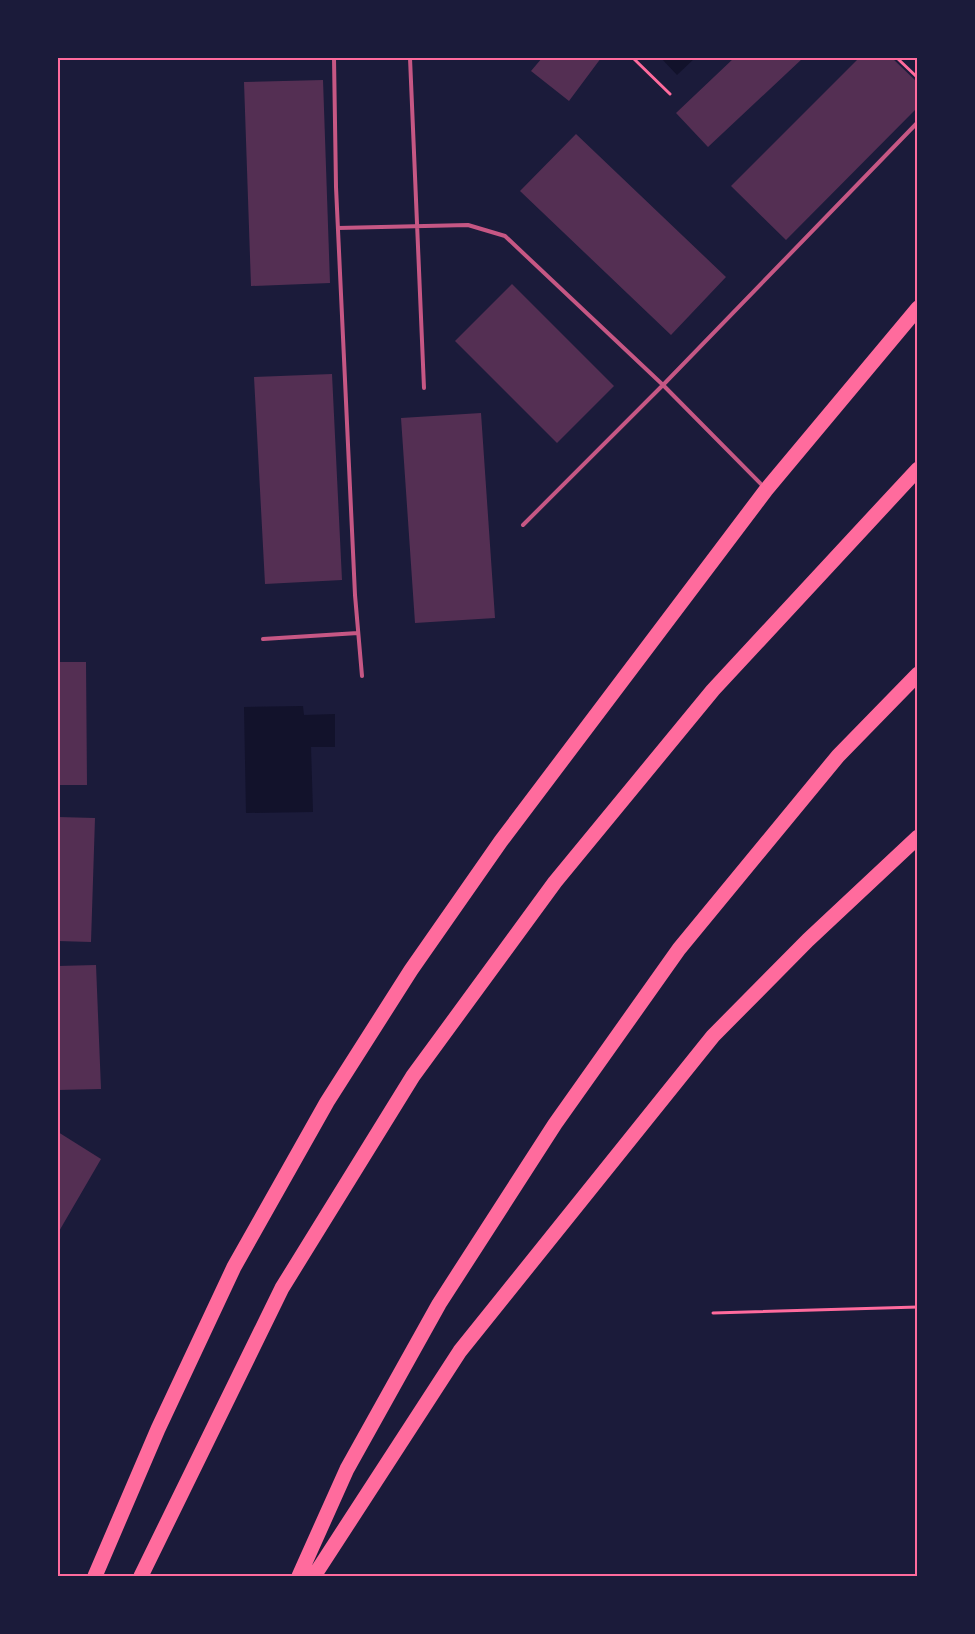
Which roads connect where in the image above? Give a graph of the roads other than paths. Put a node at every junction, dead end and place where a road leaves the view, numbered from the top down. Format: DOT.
graph roads {
  1 [pos="334,58"];
  2 [pos="410,58"];
  3 [pos="918,122"];
  4 [pos="338,228"];
  5 [pos="416,228"];
  6 [pos="918,308"];
  7 [pos="663,385"];
  8 [pos="424,388"];
  9 [pos="918,469"];
  10 [pos="766,490"];
  11 [pos="523,525"];
  12 [pos="358,633"];
  13 [pos="263,638"];
  14 [pos="918,674"];
  15 [pos="362,676"];
  16 [pos="918,836"];
  17 [pos="95,1576"];
  18 [pos="141,1576"];
  19 [pos="299,1576"];
  20 [pos="314,1576"];
  1 -- 4 [label="lane"];
  2 -- 5 [label="lane"];
  3 -- 7 [label="lane"];
  4 -- 5 [label="lane"];
  4 -- 12 [label="lane"];
  5 -- 7 [label="lane"];
  5 -- 8 [label="lane"];
  6 -- 10 [label="highway"];
  7 -- 10 [label="lane"];
  7 -- 11 [label="lane"];
  9 -- 18 [label="highway"];
  10 -- 17 [label="highway"];
  12 -- 13 [label="lane"];
  12 -- 15 [label="lane"];
  14 -- 19 [label="highway"];
  16 -- 20 [label="highway"];
}
